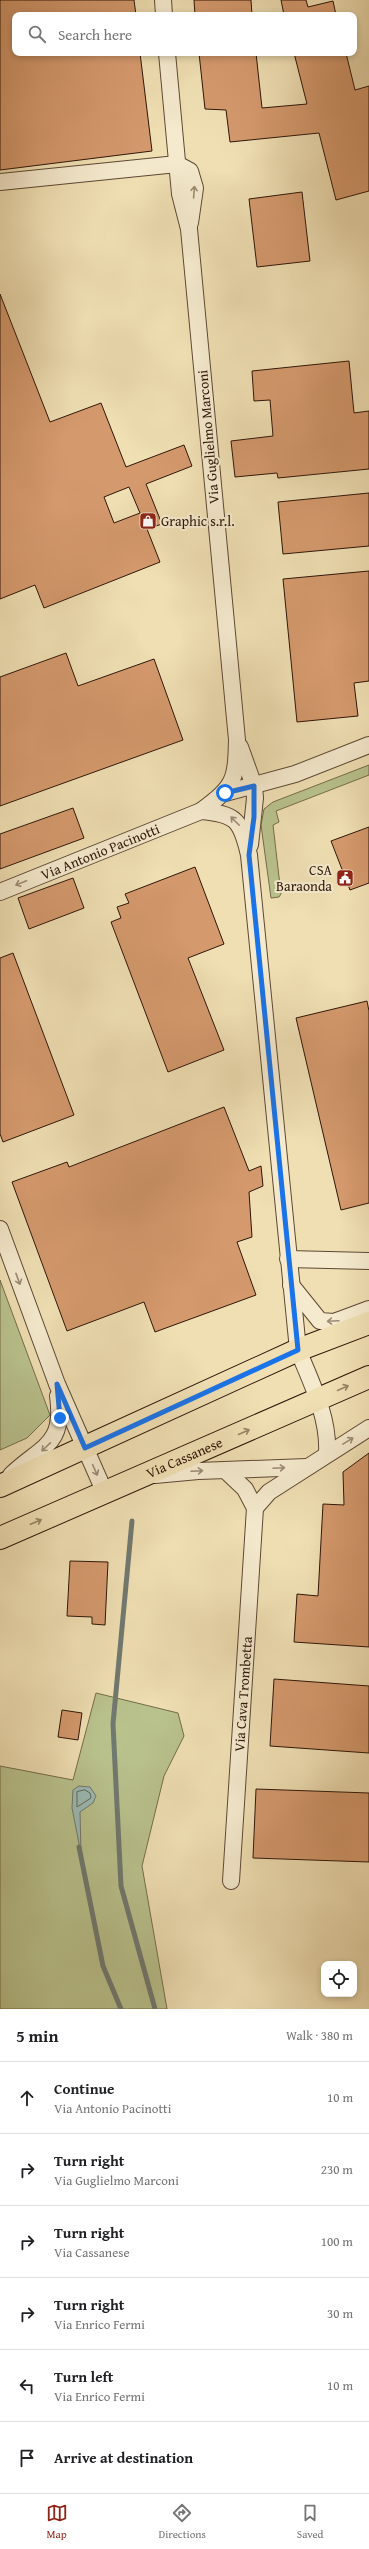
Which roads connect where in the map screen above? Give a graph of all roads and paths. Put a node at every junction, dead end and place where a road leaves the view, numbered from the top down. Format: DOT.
graph roads {
  1 [pos="163,0"];
  2 [pos="164,12"];
  3 [pos="167,56"];
  4 [pos="177,164"];
  5 [pos="0,182"];
  6 [pos="237,740"];
  7 [pos="369,745"];
  8 [pos="254,786"];
  9 [pos="225,793"];
  10 [pos="200,811"];
  11 [pos="249,855"];
  12 [pos="0,892"];
  13 [pos="0,1229"];
  14 [pos="288,1259"];
  15 [pos="369,1261"];
  16 [pos="291,1285"];
  17 [pos="369,1309"];
  18 [pos="369,1323"];
  19 [pos="298,1350"];
  20 [pos="369,1377"];
  21 [pos="57,1384"];
  22 [pos="318,1399"];
  23 [pos="369,1428"];
  24 [pos="85,1448"];
  25 [pos="328,1453"];
  26 [pos="307,1467"];
  27 [pos="226,1471"];
  28 [pos="145,1476"];
  29 [pos="0,1486"];
  30 [pos="106,1493"];
  31 [pos="255,1508"];
  32 [pos="0,1538"];
  33 [pos="231,1881"];
  1 -- 2 [label="street"];
  3 -- 4 [label="street, Via Guglielmo Marconi"];
  4 -- 5 [label="street"];
  4 -- 6 [label="street, Via Guglielmo Marconi"];
  6 -- 8 [label="street, Via Guglielmo Marconi"];
  6 -- 9 [label="street, Via Guglielmo Marconi"];
  7 -- 8 [label="street"];
  8 -- 9 [label="street"];
  8 -- 11 [label="street, Via Guglielmo Marconi"];
  9 -- 10 [label="street, Via Guglielmo Marconi"];
  11 -- 10 [label="street, Via Guglielmo Marconi, one-way"];
  10 -- 12 [label="street, Via Antonio Pacinotti, one-way"];
  11 -- 14 [label="street, Via Guglielmo Marconi"];
  13 -- 21 [label="street, one-way"];
  14 -- 15 [label="street"];
  14 -- 16 [label="street, Via Guglielmo Marconi"];
  17 -- 16 [label="street, one-way"];
  16 -- 19 [label="street, Via Guglielmo Marconi"];
  18 -- 19 [label="main road"];
  19 -- 22 [label="street, Via Guglielmo Marconi"];
  19 -- 24 [label="main road"];
  22 -- 20 [label="main road, Via Cassanese, one-way"];
  21 -- 24 [label="street"];
  21 -- 29 [label="street, one-way"];
  22 -- 25 [label="street, Via Guglielmo Marconi"];
  28 -- 22 [label="main road, Via Cassanese, one-way"];
  25 -- 23 [label="street, one-way"];
  24 -- 29 [label="main road"];
  24 -- 30 [label="street, one-way"];
  25 -- 26 [label="street"];
  27 -- 26 [label="street, one-way"];
  26 -- 31 [label="street"];
  28 -- 27 [label="street, one-way"];
  27 -- 31 [label="street"];
  28 -- 30 [label="main road, Via Cassanese"];
  32 -- 30 [label="main road, Via Cassanese, one-way"];
  31 -- 33 [label="street, Via Cava Trombetta"];
}
